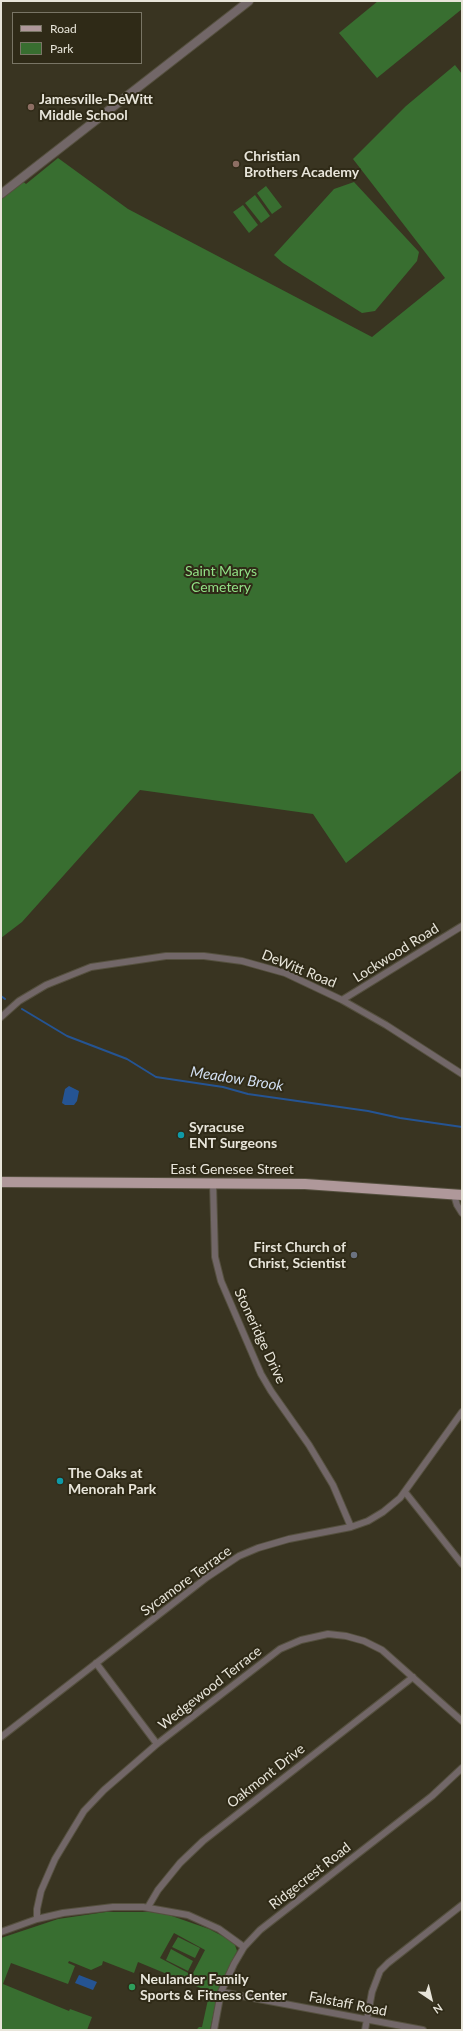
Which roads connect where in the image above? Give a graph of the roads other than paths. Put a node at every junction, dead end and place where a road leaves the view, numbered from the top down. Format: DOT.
graph roads {
  1 [pos="249,1"];
  2 [pos="1,194"];
  3 [pos="462,927"];
  4 [pos="342,1000"];
  5 [pos="1,1017"];
  6 [pos="462,1074"];
  7 [pos="1,1182"];
  8 [pos="213,1183"];
  9 [pos="458,1195"];
  10 [pos="462,1213"];
  11 [pos="462,1412"];
  12 [pos="405,1492"];
  13 [pos="351,1527"];
  14 [pos="462,1564"];
  15 [pos="96,1663"];
  16 [pos="413,1677"];
  17 [pos="462,1721"];
  18 [pos="1,1737"];
  19 [pos="157,1744"];
  20 [pos="462,1768"];
  21 [pos="462,1905"];
  22 [pos="148,1907"];
  23 [pos="37,1919"];
  24 [pos="1,1932"];
  25 [pos="244,1947"];
  26 [pos="221,1992"];
  27 [pos="367,2020"];
  28 [pos="214,2030"];
  29 [pos="365,2030"];
  30 [pos="423,2030"];
  1 -- 2 [label="street"];
  3 -- 4 [label="street, Lockwood Road"];
  4 -- 5 [label="street, DeWitt Road"];
  4 -- 6 [label="street, DeWitt Road"];
  7 -- 8 [label="main road, East Genesee Street"];
  8 -- 9 [label="main road, East Genesee Street"];
  8 -- 13 [label="street, Stoneridge Drive"];
  9 -- 10 [label="street"];
  11 -- 12 [label="street, Sycamore Terrace"];
  12 -- 13 [label="street, Sycamore Terrace"];
  12 -- 14 [label="street"];
  13 -- 15 [label="street, Sycamore Terrace"];
  15 -- 18 [label="street, Sycamore Terrace"];
  15 -- 19 [label="street"];
  16 -- 17 [label="street, Wedgewood Terrace"];
  16 -- 19 [label="street, Wedgewood Terrace"];
  16 -- 22 [label="street, Oakmont Drive"];
  19 -- 23 [label="street, Wedgewood Terrace"];
  20 -- 25 [label="street, Ridgecrest Road"];
  21 -- 27 [label="street"];
  22 -- 23 [label="street"];
  22 -- 25 [label="street"];
  23 -- 24 [label="street"];
  25 -- 26 [label="street, Ridgecrest Road"];
  26 -- 27 [label="street, Falstaff Road"];
  26 -- 28 [label="street, Ridgecrest Road"];
  27 -- 29 [label="street"];
  27 -- 30 [label="street, Falstaff Road"];
}
